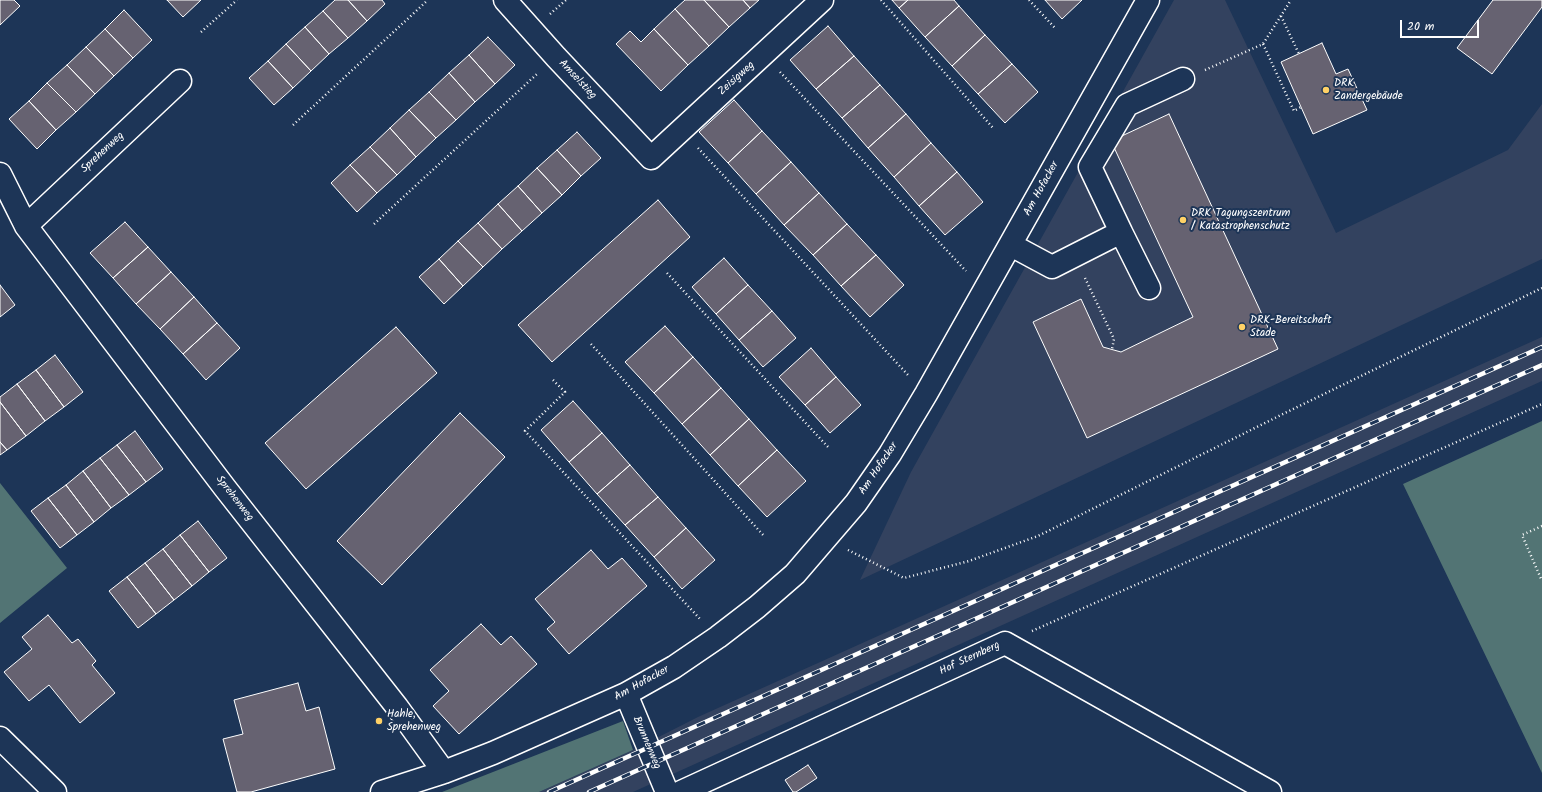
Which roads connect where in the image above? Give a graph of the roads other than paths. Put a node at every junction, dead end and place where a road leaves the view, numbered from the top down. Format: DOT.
graph roads {
  1 [pos="505,0"];
  2 [pos="822,0"];
  3 [pos="1148,0"];
  4 [pos="1183,79"];
  5 [pos="180,80"];
  6 [pos="651,158"];
  7 [pos="0,174"];
  8 [pos="26,226"];
  9 [pos="1121,232"];
  10 [pos="1011,244"];
  11 [pos="1149,288"];
  12 [pos="626,694"];
  13 [pos="0,738"];
  14 [pos="444,772"];
  15 [pos="56,792"];
  16 [pos="382,792"];
  17 [pos="667,792"];
  18 [pos="681,792"];
  19 [pos="1270,792"];
  1 -- 6 [label="street, Amselstieg"];
  2 -- 6 [label="street, Zeisigweg"];
  3 -- 10 [label="street, Am Hofacker"];
  4 -- 9 [label="street"];
  5 -- 8 [label="street, Sprehenweg"];
  7 -- 8 [label="street, Sprehenweg"];
  8 -- 14 [label="street, Sprehenweg"];
  9 -- 10 [label="street"];
  9 -- 11 [label="street"];
  10 -- 12 [label="street, Am Hofacker"];
  12 -- 14 [label="street, Am Hofacker"];
  12 -- 17 [label="street, Brunnenweg"];
  13 -- 15 [label="street"];
  14 -- 16 [label="street, Am Hofacker"];
  18 -- 19 [label="street, Hof Sternberg"];
}
